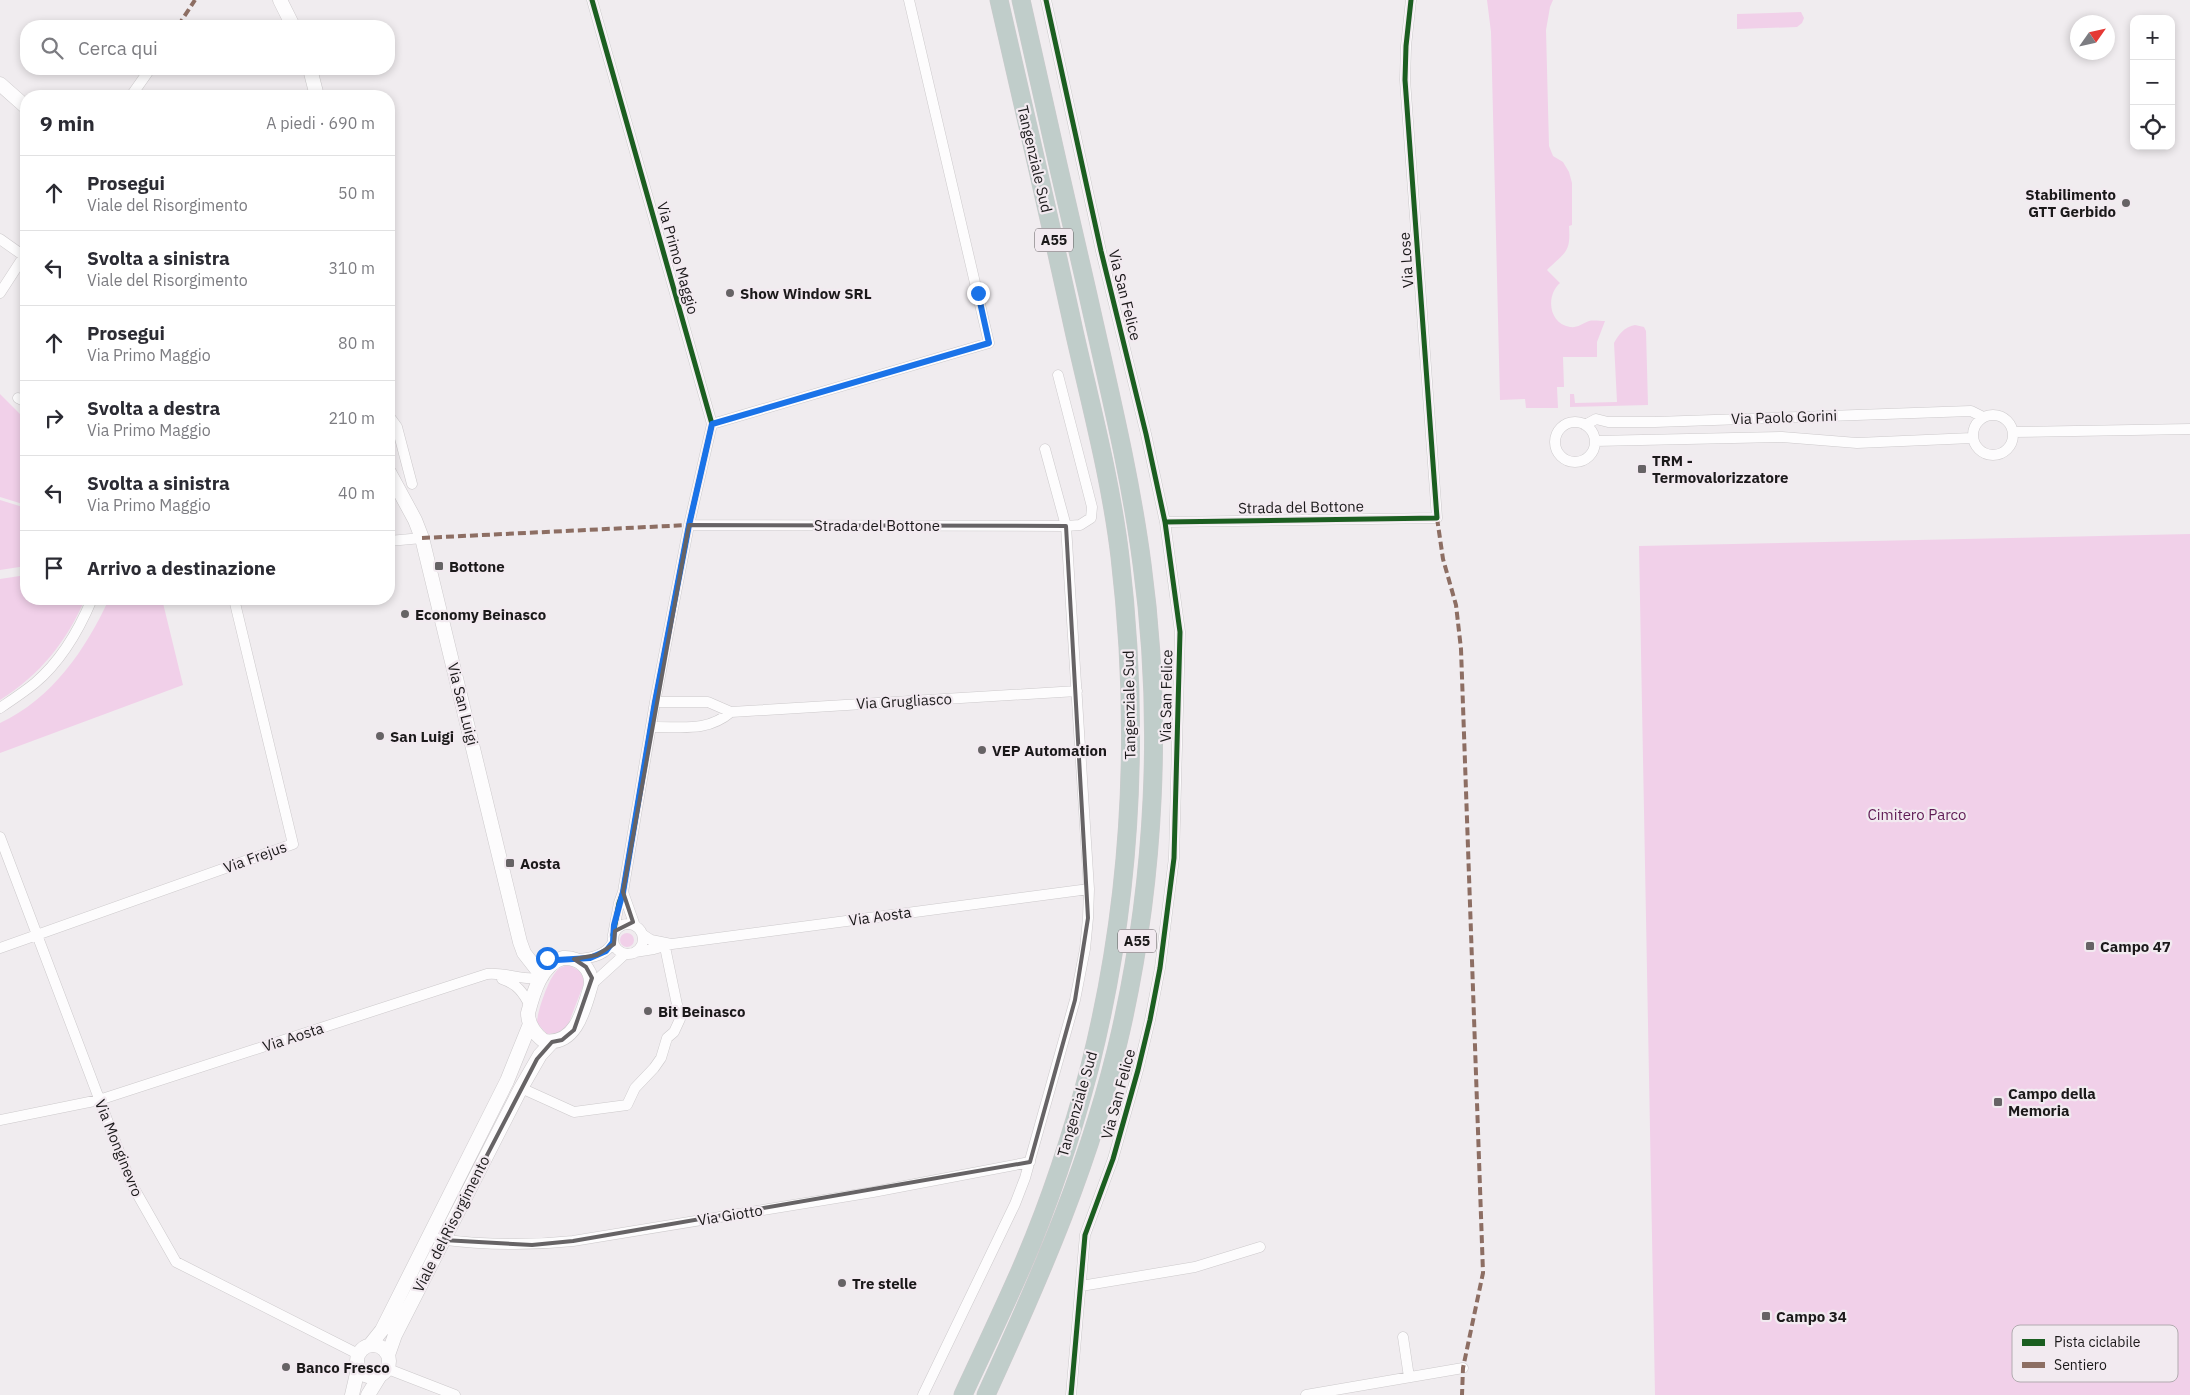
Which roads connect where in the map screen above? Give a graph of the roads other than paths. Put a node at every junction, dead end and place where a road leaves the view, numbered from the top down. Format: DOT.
graph roads {
  1 [pos="280,0"];
  2 [pos="592,0"];
  3 [pos="909,0"];
  4 [pos="999,0"];
  5 [pos="1020,0"];
  6 [pos="1046,0"];
  7 [pos="1411,0"];
  8 [pos="290,20"];
  9 [pos="146,75"];
  10 [pos="312,75"];
  11 [pos="0,84"];
  12 [pos="135,90"];
  13 [pos="315,90"];
  14 [pos="20,102"];
  15 [pos="0,239"];
  16 [pos="20,251"];
  17 [pos="20,264"];
  18 [pos="0,293"];
  19 [pos="1058,375"];
  20 [pos="1983,417"];
  21 [pos="395,424"];
  22 [pos="712,424"];
  23 [pos="1585,425"];
  24 [pos="2190,429"];
  25 [pos="2013,432"];
  26 [pos="1972,438"];
  27 [pos="1595,441"];
  28 [pos="1045,448"];
  29 [pos="395,483"];
  30 [pos="412,484"];
  31 [pos="1437,518"];
  32 [pos="1165,522"];
  33 [pos="689,525"];
  34 [pos="1066,526"];
  35 [pos="422,538"];
  36 [pos="395,540"];
  37 [pos="89,605"];
  38 [pos="235,605"];
  39 [pos="1077,691"];
  40 [pos="655,702"];
  41 [pos="1,707"];
  42 [pos="731,712"];
  43 [pos="651,726"];
  44 [pos="0,837"];
  45 [pos="1089,889"];
  46 [pos="623,892"];
  47 [pos="635,926"];
  48 [pos="37,934"];
  49 [pos="642,934"];
  50 [pos="613,938"];
  51 [pos="520,942"];
  52 [pos="668,945"];
  53 [pos="0,948"];
  54 [pos="630,953"];
  55 [pos="574,959"];
  56 [pos="557,960"];
  57 [pos="487,974"];
  58 [pos="542,977"];
  59 [pos="591,985"];
  60 [pos="530,1006"];
  61 [pos="530,1024"];
  62 [pos="552,1042"];
  63 [pos="503,1089"];
  64 [pos="519,1092"];
  65 [pos="100,1100"];
  66 [pos="0,1120"];
  67 [pos="1030,1162"];
  68 [pos="461,1172"];
  69 [pos="474,1178"];
  70 [pos="428,1238"];
  71 [pos="443,1240"];
  72 [pos="1260,1246"];
  73 [pos="1081,1286"];
  74 [pos="1403,1337"];
  75 [pos="370,1345"];
  76 [pos="358,1354"];
  77 [pos="388,1355"];
  78 [pos="1464,1368"];
  79 [pos="358,1369"];
  80 [pos="383,1373"];
  81 [pos="1409,1377"];
  82 [pos="352,1395"];
  83 [pos="368,1395"];
  84 [pos="455,1395"];
  85 [pos="923,1395"];
  86 [pos="962,1395"];
  87 [pos="986,1395"];
  88 [pos="1071,1395"];
  89 [pos="1306,1395"];
  1 -- 8 [label="street"];
  2 -- 22 [label="street, Via Primo Maggio"];
  3 -- 22 [label="street"];
  4 -- 86 [label="highway, Tangenziale Sud / A55"];
  5 -- 87 [label="highway, Tangenziale Sud / A55"];
  6 -- 32 [label="street, Via San Felice"];
  7 -- 31 [label="street, Via Lose"];
  9 -- 12 [label="street"];
  10 -- 13 [label="street"];
  11 -- 14 [label="street"];
  15 -- 16 [label="street"];
  17 -- 18 [label="street"];
  19 -- 34 [label="street, Strada del Bottone"];
  20 -- 23 [label="street, Via Paolo Gorini"];
  20 -- 25 [label="street, Via Paolo Gorini"];
  20 -- 26 [label="street"];
  21 -- 30 [label="street"];
  22 -- 33 [label="street, Via Primo Maggio"];
  23 -- 27 [label="street"];
  23 -- 27 [label="street"];
  24 -- 25 [label="street"];
  25 -- 26 [label="street"];
  26 -- 27 [label="street, Via Paolo Gorini"];
  28 -- 34 [label="street"];
  29 -- 35 [label="street, Via San Luigi"];
  31 -- 32 [label="street, Strada del Bottone"];
  32 -- 73 [label="street, Via San Felice"];
  33 -- 34 [label="street, Strada del Bottone"];
  33 -- 40 [label="street"];
  34 -- 39 [label="street"];
  35 -- 36 [label="street"];
  35 -- 51 [label="street, Via San Luigi"];
  37 -- 41 [label="street"];
  38 -- 48 [label="street, Via Frejus"];
  39 -- 42 [label="street, Via Grugliasco"];
  39 -- 45 [label="street"];
  40 -- 42 [label="street, Via Grugliasco"];
  40 -- 43 [label="street"];
  42 -- 43 [label="street, Via Grugliasco"];
  43 -- 46 [label="street"];
  44 -- 48 [label="street, Via Monginevro"];
  45 -- 52 [label="street, Via Aosta"];
  45 -- 67 [label="street"];
  46 -- 47 [label="street"];
  46 -- 50 [label="street"];
  47 -- 49 [label="street"];
  47 -- 50 [label="street"];
  48 -- 53 [label="street"];
  48 -- 65 [label="street, Via Monginevro"];
  49 -- 52 [label="street, Via Aosta"];
  49 -- 54 [label="street, Viale del Risorgimento"];
  50 -- 54 [label="street"];
  50 -- 55 [label="street"];
  51 -- 56 [label="street"];
  51 -- 58 [label="street, Via San Luigi"];
  52 -- 54 [label="street, Via Aosta"];
  52 -- 64 [label="street"];
  54 -- 59 [label="street, Viale del Risorgimento"];
  55 -- 56 [label="street"];
  55 -- 59 [label="street"];
  56 -- 58 [label="street, Viale del Risorgimento"];
  57 -- 58 [label="street, Via Aosta"];
  57 -- 60 [label="street"];
  57 -- 65 [label="street, Via Aosta"];
  58 -- 60 [label="street, Viale del Risorgimento"];
  59 -- 62 [label="street, Viale del Risorgimento"];
  60 -- 61 [label="street, Viale del Risorgimento"];
  61 -- 62 [label="street"];
  61 -- 63 [label="street, Viale del Risorgimento"];
  62 -- 64 [label="street, Viale del Risorgimento"];
  63 -- 64 [label="street"];
  63 -- 68 [label="street, Viale del Risorgimento"];
  64 -- 69 [label="street, Viale del Risorgimento"];
  65 -- 66 [label="street, Via Aosta"];
  65 -- 76 [label="street, Via Monginevro"];
  67 -- 71 [label="street, Via Giotto"];
  67 -- 85 [label="street"];
  68 -- 69 [label="street"];
  68 -- 70 [label="street, Viale del Risorgimento"];
  69 -- 71 [label="street, Viale del Risorgimento"];
  70 -- 71 [label="street, Via Giotto"];
  70 -- 75 [label="street, Viale del Risorgimento"];
  71 -- 77 [label="street, Viale del Risorgimento"];
  72 -- 73 [label="street"];
  73 -- 88 [label="street, Via San Felice"];
  74 -- 81 [label="street"];
  75 -- 76 [label="street"];
  75 -- 77 [label="street"];
  76 -- 79 [label="street"];
  77 -- 80 [label="street"];
  78 -- 81 [label="street"];
  79 -- 80 [label="street"];
  79 -- 82 [label="street"];
  80 -- 83 [label="street"];
  80 -- 84 [label="street"];
  81 -- 89 [label="street"];
}
